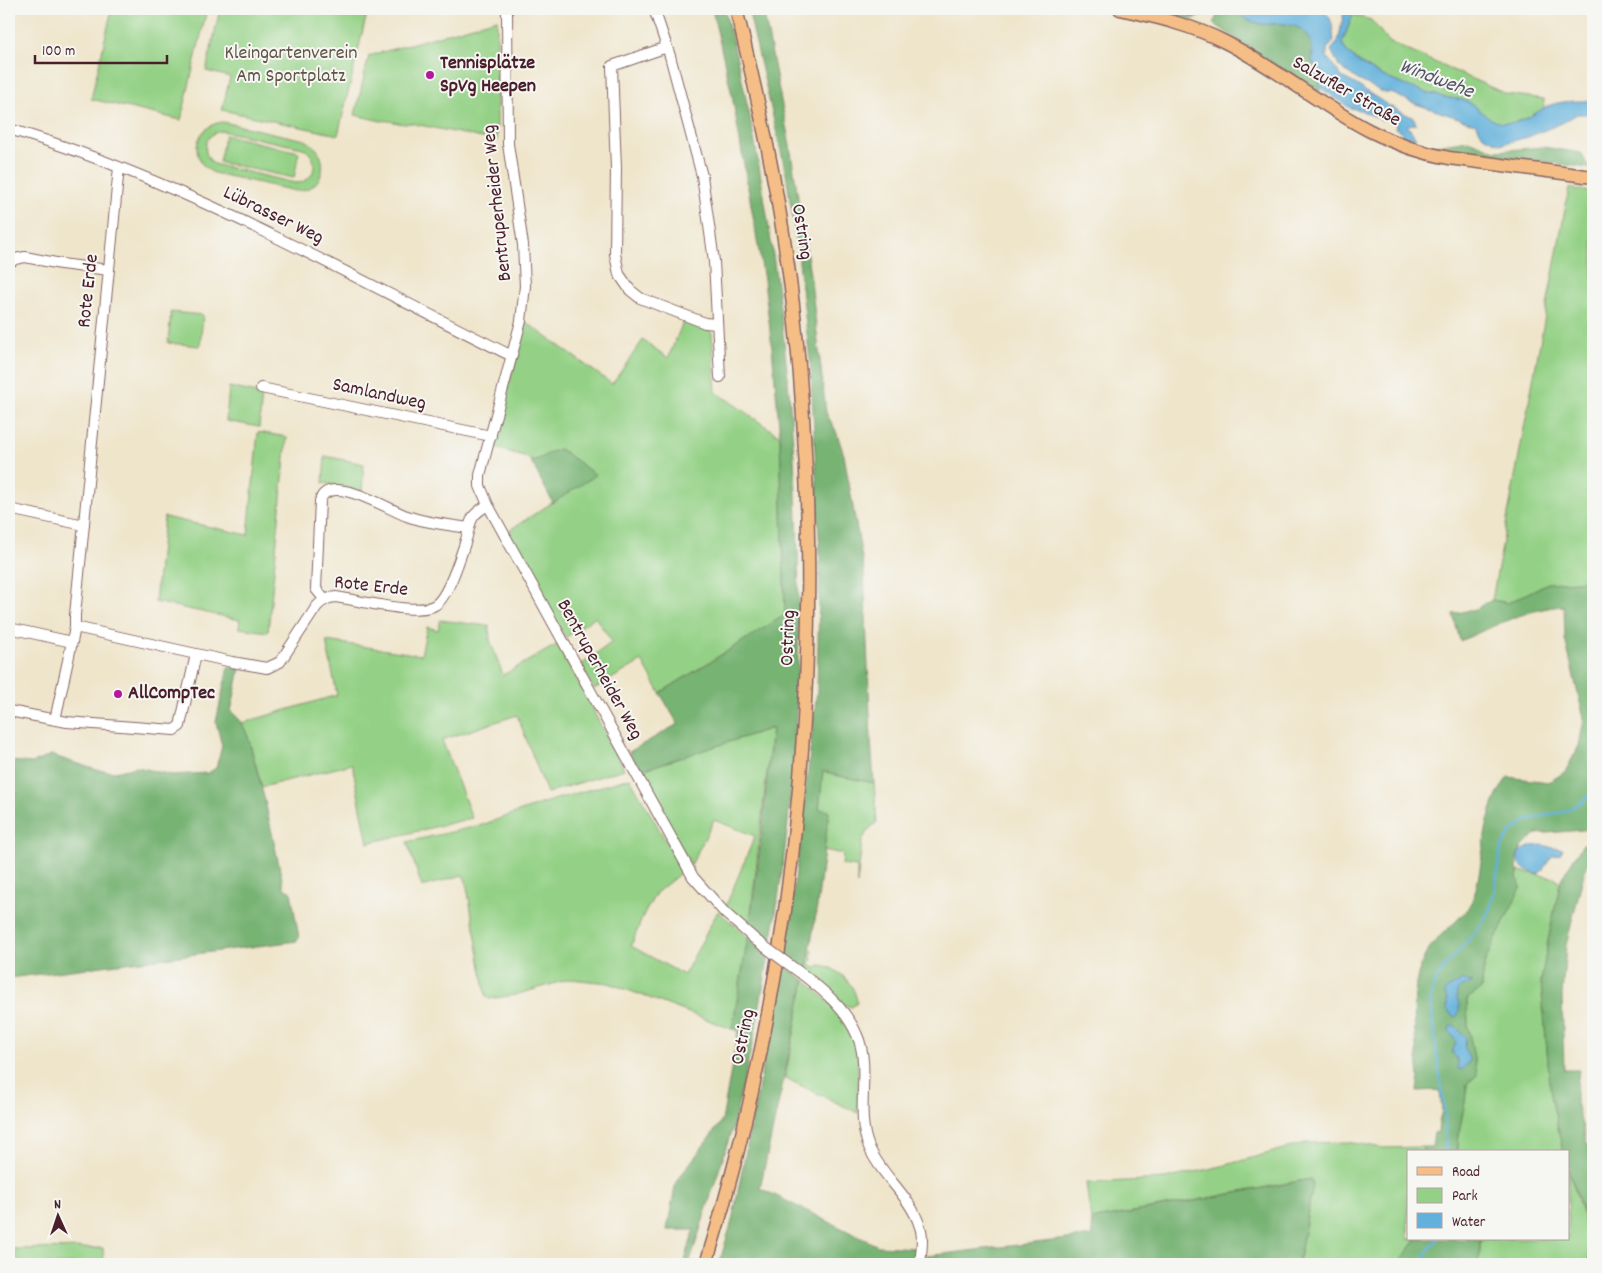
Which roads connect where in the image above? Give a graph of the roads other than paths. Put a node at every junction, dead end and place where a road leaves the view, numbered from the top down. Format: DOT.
graph roads {
  1 [pos="507,9"];
  2 [pos="654,9"];
  3 [pos="736,9"];
  4 [pos="1120,9"];
  5 [pos="667,47"];
  6 [pos="9,129"];
  7 [pos="119,167"];
  8 [pos="1593,177"];
  9 [pos="9,263"];
  10 [pos="109,270"];
  11 [pos="717,324"];
  12 [pos="512,356"];
  13 [pos="720,377"];
  14 [pos="261,388"];
  15 [pos="490,436"];
  16 [pos="488,505"];
  17 [pos="9,509"];
  18 [pos="84,525"];
  19 [pos="469,528"];
  20 [pos="324,600"];
  21 [pos="75,627"];
  22 [pos="9,628"];
  23 [pos="72,642"];
  24 [pos="196,654"];
  25 [pos="9,712"];
  26 [pos="55,720"];
  27 [pos="706,1264"];
  28 [pos="920,1264"];
  1 -- 12 [label="street, Bentruperheider Weg"];
  2 -- 5 [label="street"];
  3 -- 27 [label="main road, Ostring"];
  4 -- 8 [label="main road, Salzufler Straße"];
  5 -- 11 [label="street"];
  5 -- 11 [label="street"];
  6 -- 7 [label="street, Lübrasser Weg"];
  7 -- 10 [label="street, Rote Erde"];
  7 -- 12 [label="street, Lübrasser Weg"];
  9 -- 10 [label="street"];
  10 -- 18 [label="street, Rote Erde"];
  11 -- 13 [label="street"];
  12 -- 15 [label="street, Bentruperheider Weg"];
  14 -- 15 [label="street, Samlandweg"];
  15 -- 16 [label="street, Bentruperheider Weg"];
  16 -- 19 [label="street, Rote Erde"];
  16 -- 28 [label="street, Bentruperheider Weg, bridge"];
  17 -- 18 [label="street"];
  18 -- 21 [label="street, Rote Erde"];
  19 -- 20 [label="street, Rote Erde"];
  19 -- 20 [label="street"];
  20 -- 24 [label="street, Rote Erde"];
  21 -- 23 [label="street, Rote Erde"];
  21 -- 24 [label="street, Rote Erde"];
  22 -- 23 [label="street"];
  23 -- 26 [label="street, Rote Erde"];
  24 -- 26 [label="street"];
  25 -- 26 [label="street"];
}
